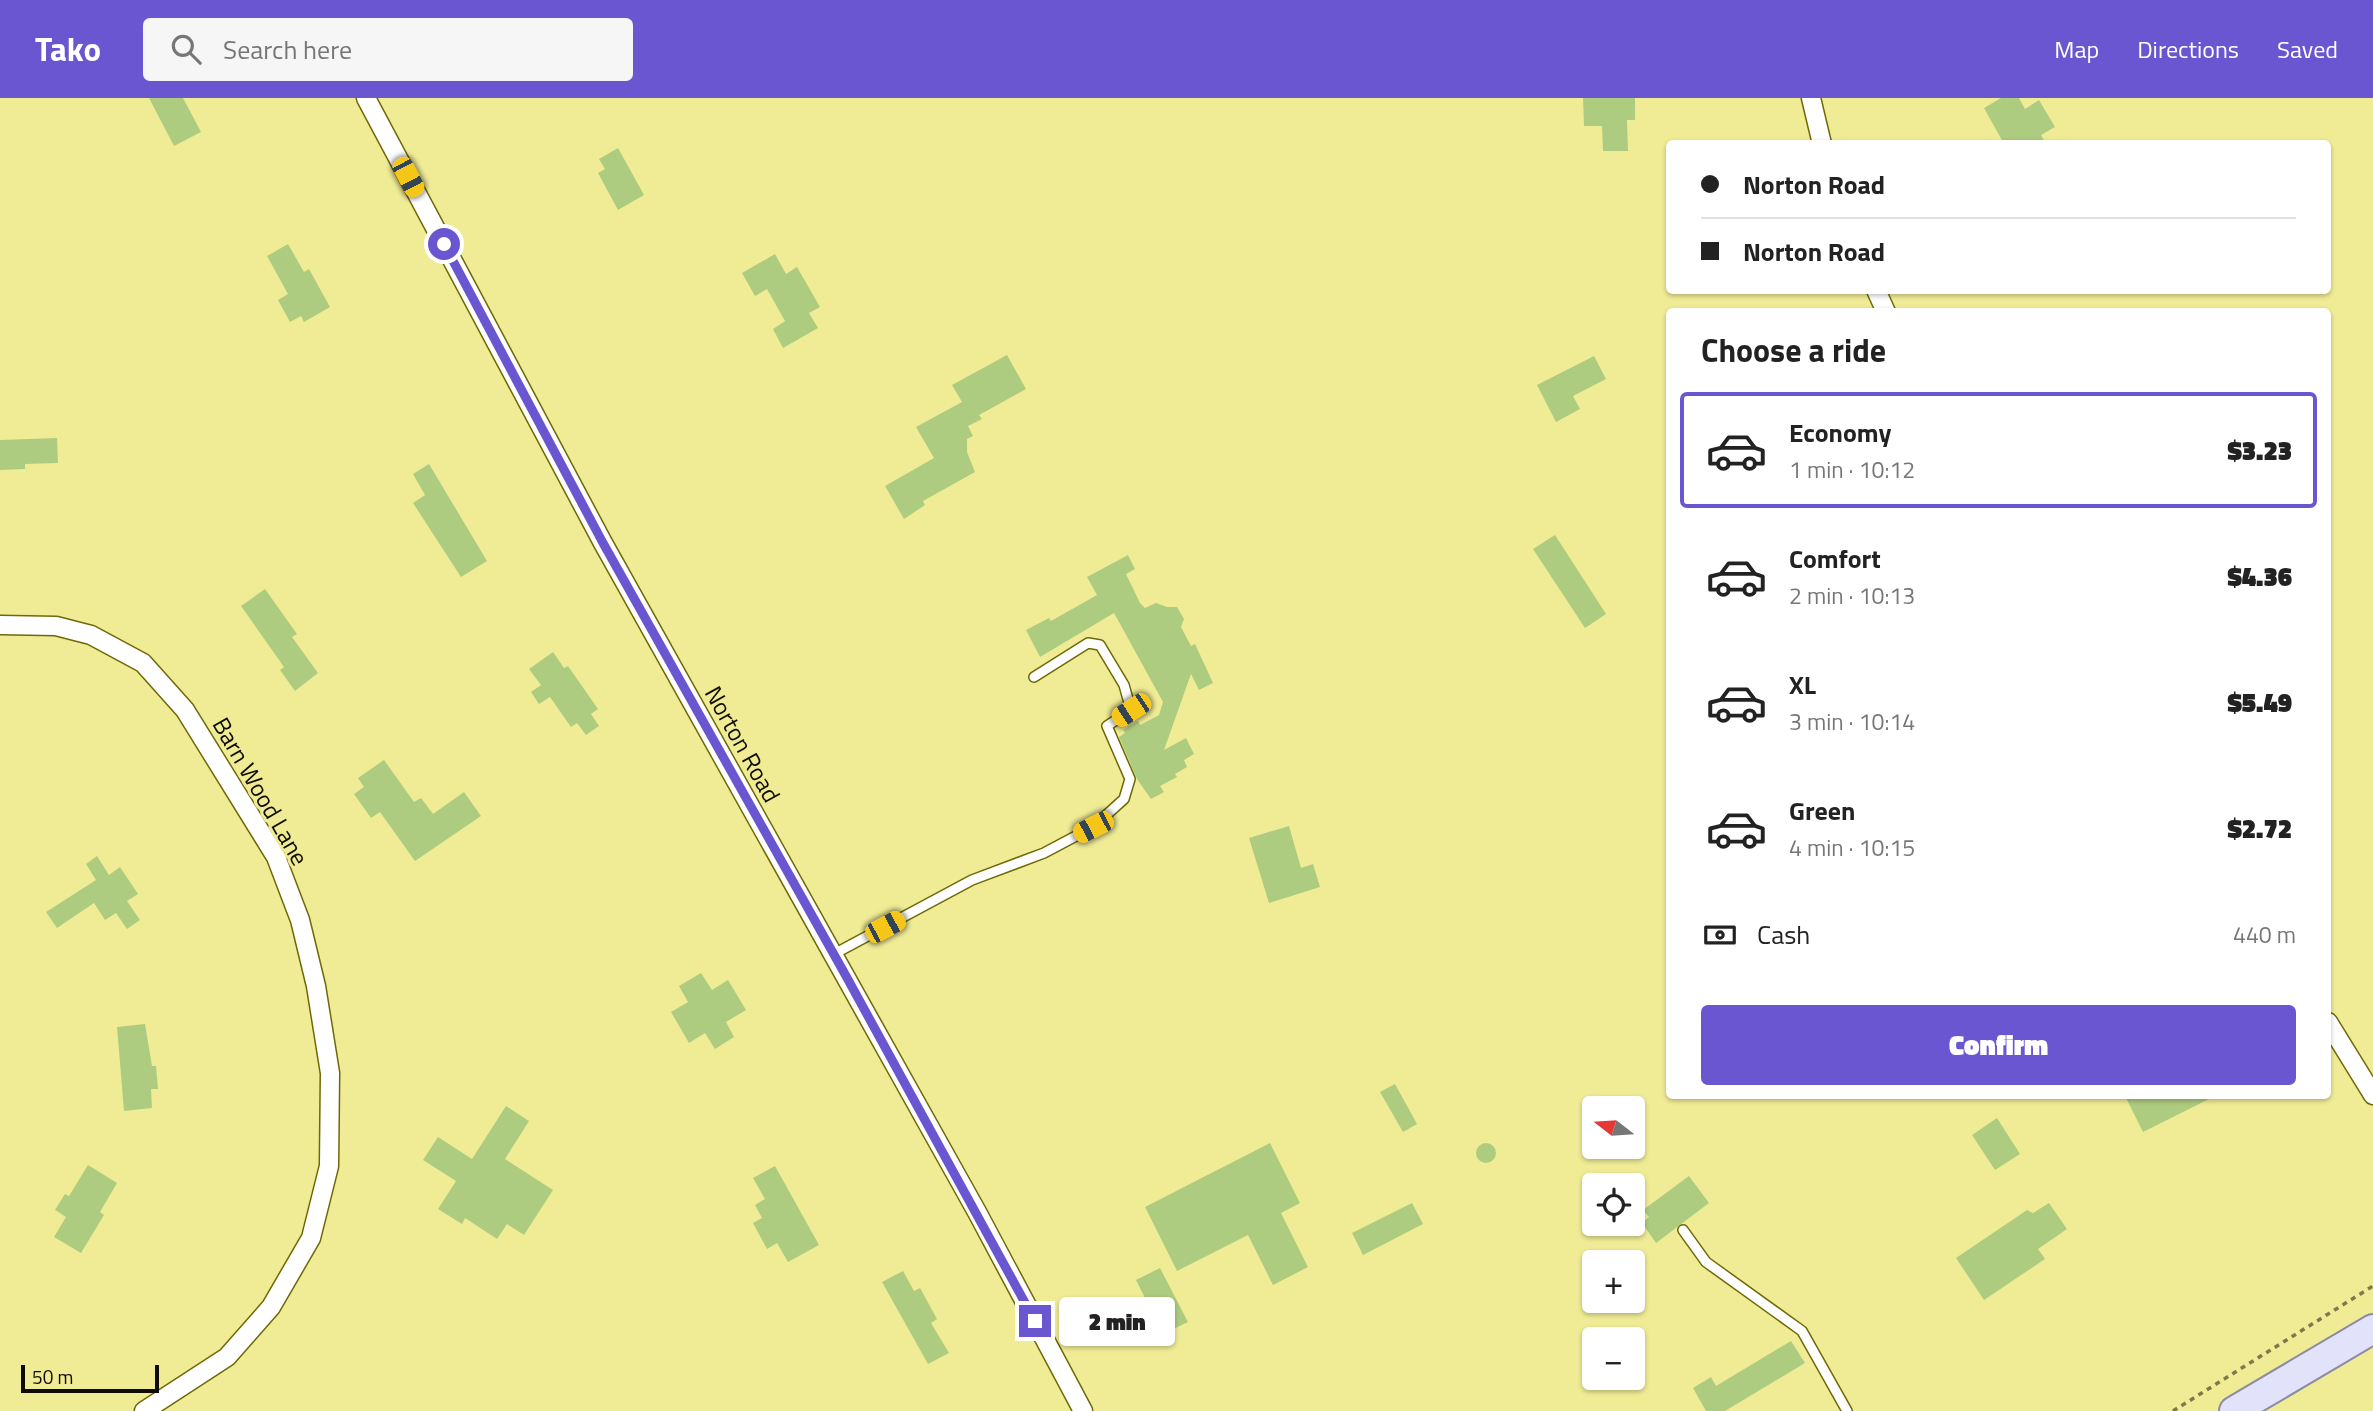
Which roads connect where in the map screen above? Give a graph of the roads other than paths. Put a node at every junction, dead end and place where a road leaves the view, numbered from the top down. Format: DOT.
graph roads {
  1 [pos="366,98"];
  2 [pos="1811,98"];
  3 [pos="1821,140"];
  4 [pos="0,625"];
  5 [pos="1034,677"];
  6 [pos="834,954"];
  7 [pos="2331,1027"];
  8 [pos="2373,1095"];
  9 [pos="1684,1230"];
  10 [pos="2373,1329"];
  11 [pos="144,1411"];
  12 [pos="1083,1411"];
  13 [pos="1847,1411"];
  14 [pos="2234,1411"];
  1 -- 6 [label="street, Norton Road"];
  2 -- 3 [label="street"];
  4 -- 11 [label="street, Barn Wood Lane"];
  5 -- 6 [label="lane"];
  6 -- 12 [label="street, Norton Road"];
  7 -- 8 [label="street"];
  9 -- 13 [label="lane"];
  10 -- 14 [label="main road"];
}
